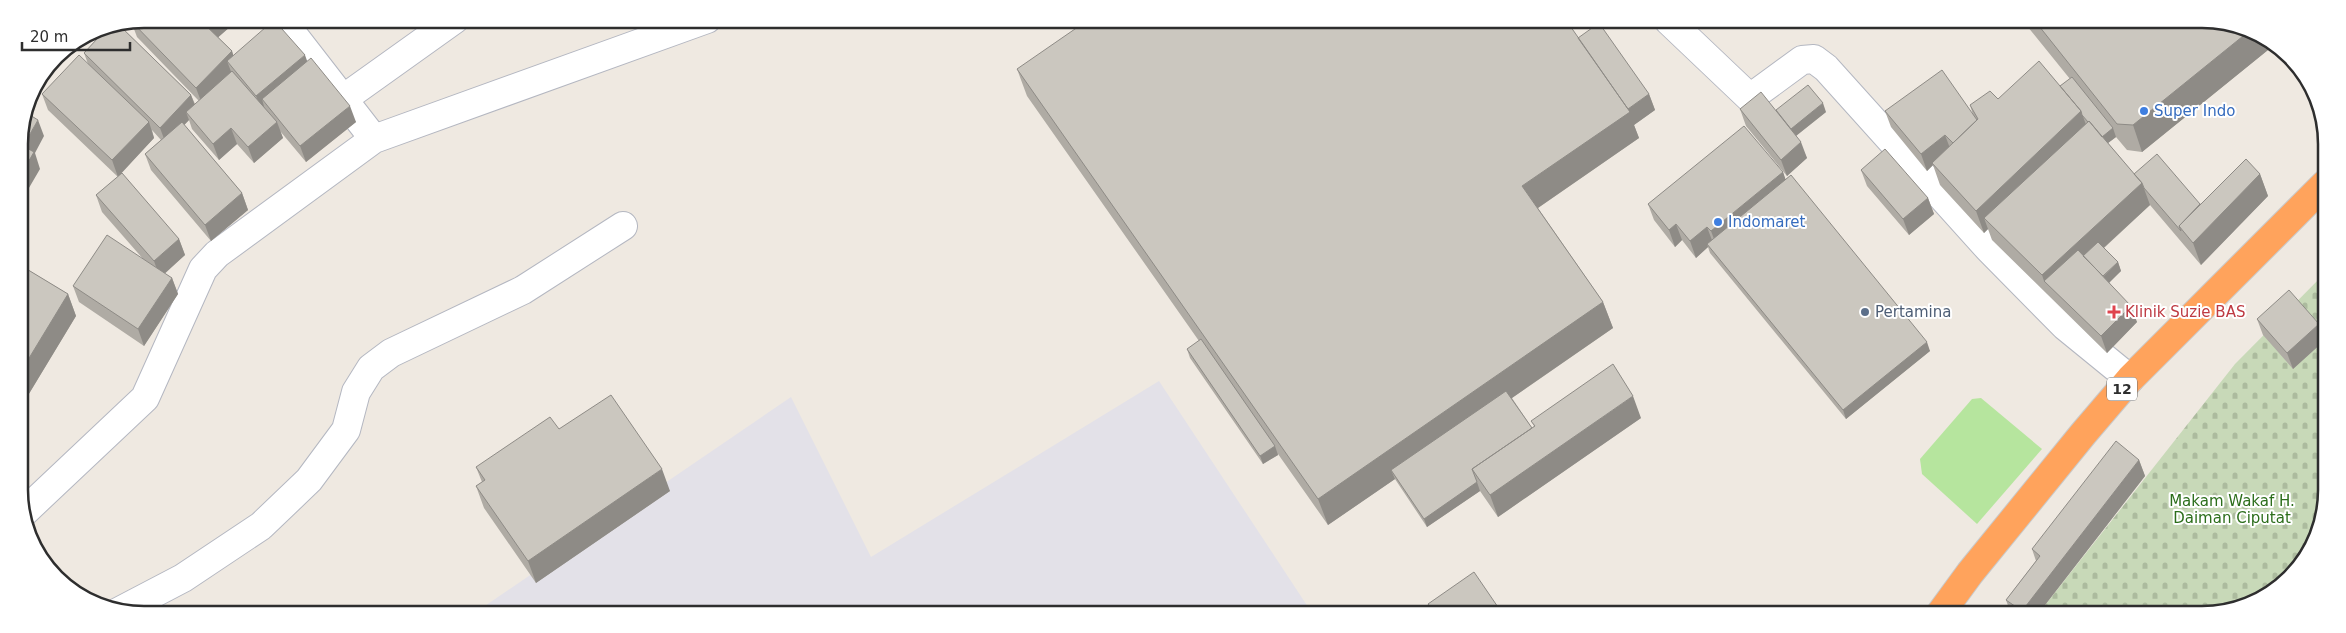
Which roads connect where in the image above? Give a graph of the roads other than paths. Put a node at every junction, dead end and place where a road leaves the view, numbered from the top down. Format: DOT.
graph roads {
  1 [pos="288,28"];
  2 [pos="442,28"];
  3 [pos="682,28"];
  4 [pos="1677,28"];
  5 [pos="343,99"];
  6 [pos="374,139"];
  7 [pos="2318,191"];
  8 [pos="623,226"];
  9 [pos="2130,380"];
  10 [pos="29,508"];
  11 [pos="131,605"];
  12 [pos="1947,605"];
  1 -- 5 [label="street"];
  2 -- 5 [label="street"];
  3 -- 6 [label="street"];
  4 -- 9 [label="street"];
  5 -- 6 [label="street"];
  6 -- 10 [label="street"];
  7 -- 9 [label="highway, 12"];
  8 -- 11 [label="street"];
  9 -- 12 [label="highway, 12"];
}
